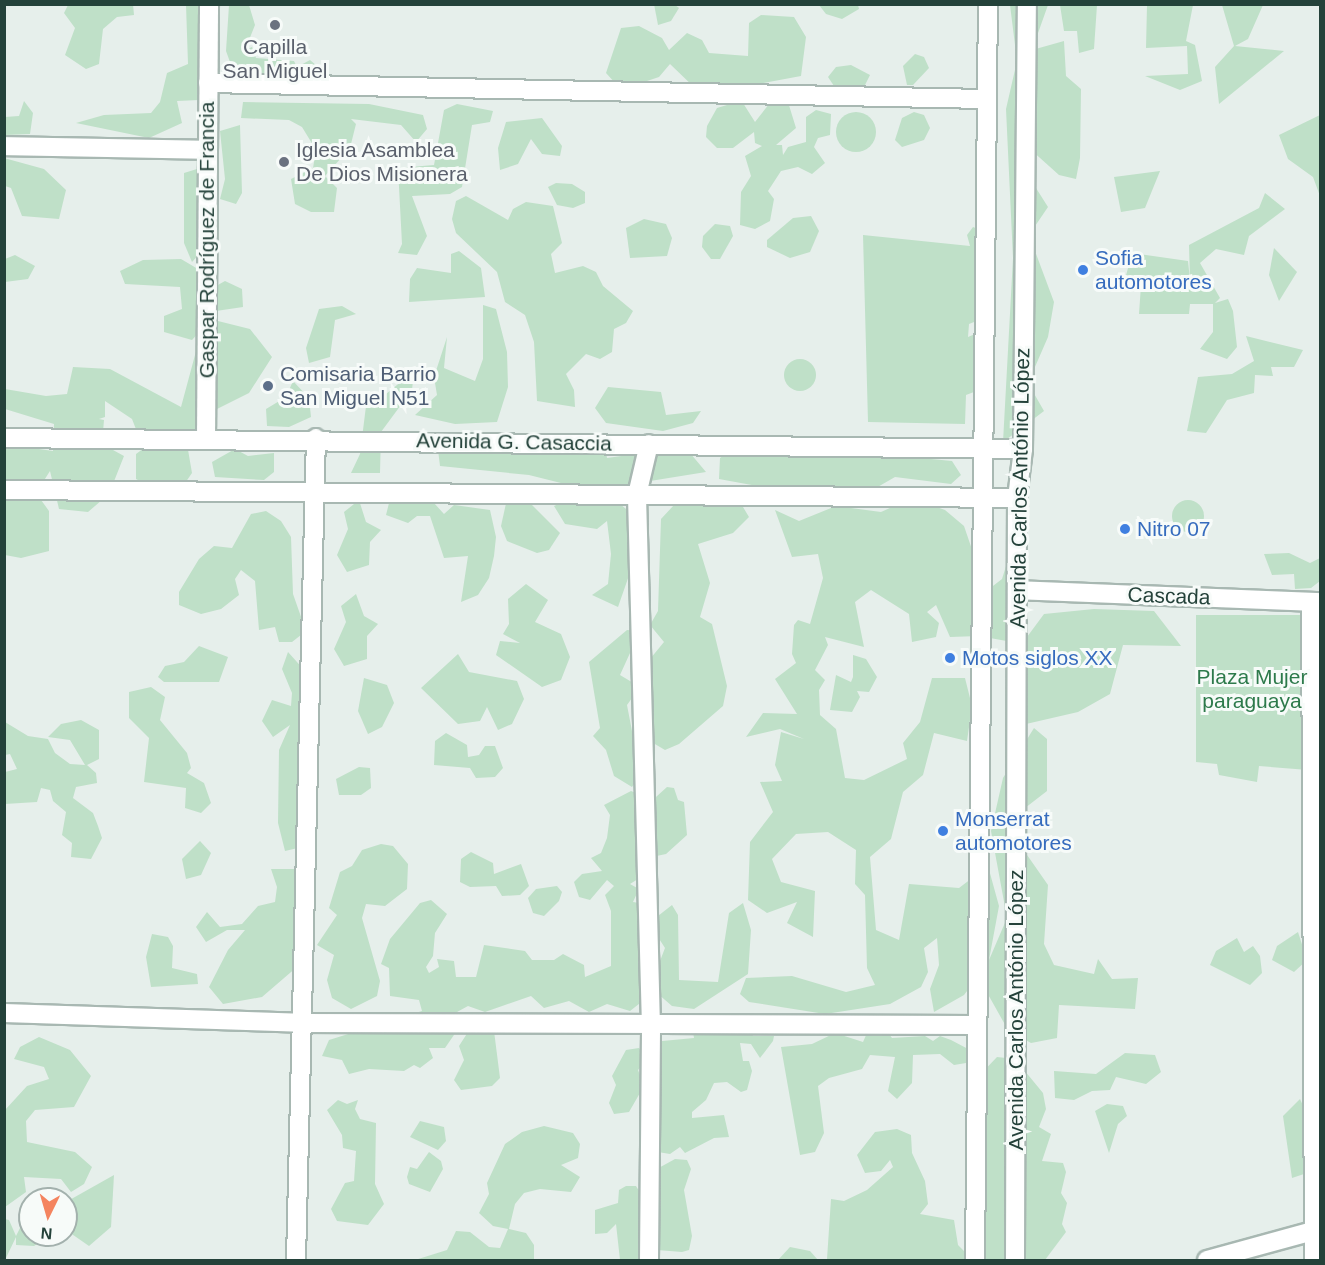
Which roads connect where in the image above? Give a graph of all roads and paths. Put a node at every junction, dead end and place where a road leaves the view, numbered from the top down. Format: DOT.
graph roads {
  1 [pos="209,4"];
  2 [pos="988,4"];
  3 [pos="1027,4"];
  4 [pos="208,83"];
  5 [pos="987,99"];
  6 [pos="4,146"];
  7 [pos="208,150"];
  8 [pos="4,438"];
  9 [pos="316,438"];
  10 [pos="206,440"];
  11 [pos="649,444"];
  12 [pos="1023,449"];
  13 [pos="981,450"];
  14 [pos="4,490"];
  15 [pos="316,493"];
  16 [pos="637,495"];
  17 [pos="980,498"];
  18 [pos="1017,498"];
  19 [pos="1017,590"];
  20 [pos="1316,602"];
  21 [pos="4,1013"];
  22 [pos="300,1023"];
  23 [pos="976,1025"];
  24 [pos="651,1027"];
  25 [pos="1316,1231"];
  26 [pos="296,1260"];
  27 [pos="648,1260"];
  28 [pos="975,1260"];
  29 [pos="1015,1260"];
  30 [pos="1207,1260"];
  31 [pos="1314,1260"];
  1 -- 4 [label="street, Gaspar Rodríguez de Francia"];
  2 -- 5 [label="street, Avenida Carlos António López"];
  3 -- 12 [label="street, Avenida Carlos António López"];
  4 -- 5 [label="street"];
  4 -- 7 [label="street, Gaspar Rodríguez de Francia"];
  5 -- 13 [label="street, Avenida Carlos António López"];
  6 -- 7 [label="street"];
  7 -- 10 [label="street, Gaspar Rodríguez de Francia"];
  8 -- 10 [label="street, Avenida G. Casaccia"];
  9 -- 10 [label="street, Avenida G. Casaccia"];
  9 -- 11 [label="street, Avenida G. Casaccia"];
  9 -- 15 [label="street"];
  11 -- 13 [label="street, Avenida G. Casaccia"];
  11 -- 16 [label="street"];
  12 -- 13 [label="street, Avenida G. Casaccia"];
  12 -- 18 [label="street, Avenida Carlos António López"];
  13 -- 17 [label="street, Avenida Carlos António López"];
  14 -- 15 [label="street"];
  15 -- 16 [label="street"];
  15 -- 22 [label="street"];
  16 -- 17 [label="street"];
  16 -- 24 [label="street"];
  17 -- 18 [label="street"];
  17 -- 23 [label="street, Avenida Carlos António López"];
  18 -- 19 [label="street, Avenida Carlos António López"];
  19 -- 20 [label="street, Cascada"];
  19 -- 29 [label="street, Avenida Carlos António López"];
  20 -- 25 [label="street"];
  21 -- 22 [label="street"];
  22 -- 24 [label="street"];
  22 -- 26 [label="street"];
  23 -- 24 [label="street"];
  23 -- 28 [label="street, Avenida Carlos António López"];
  24 -- 27 [label="street"];
  25 -- 30 [label="street"];
  25 -- 31 [label="street"];
}
